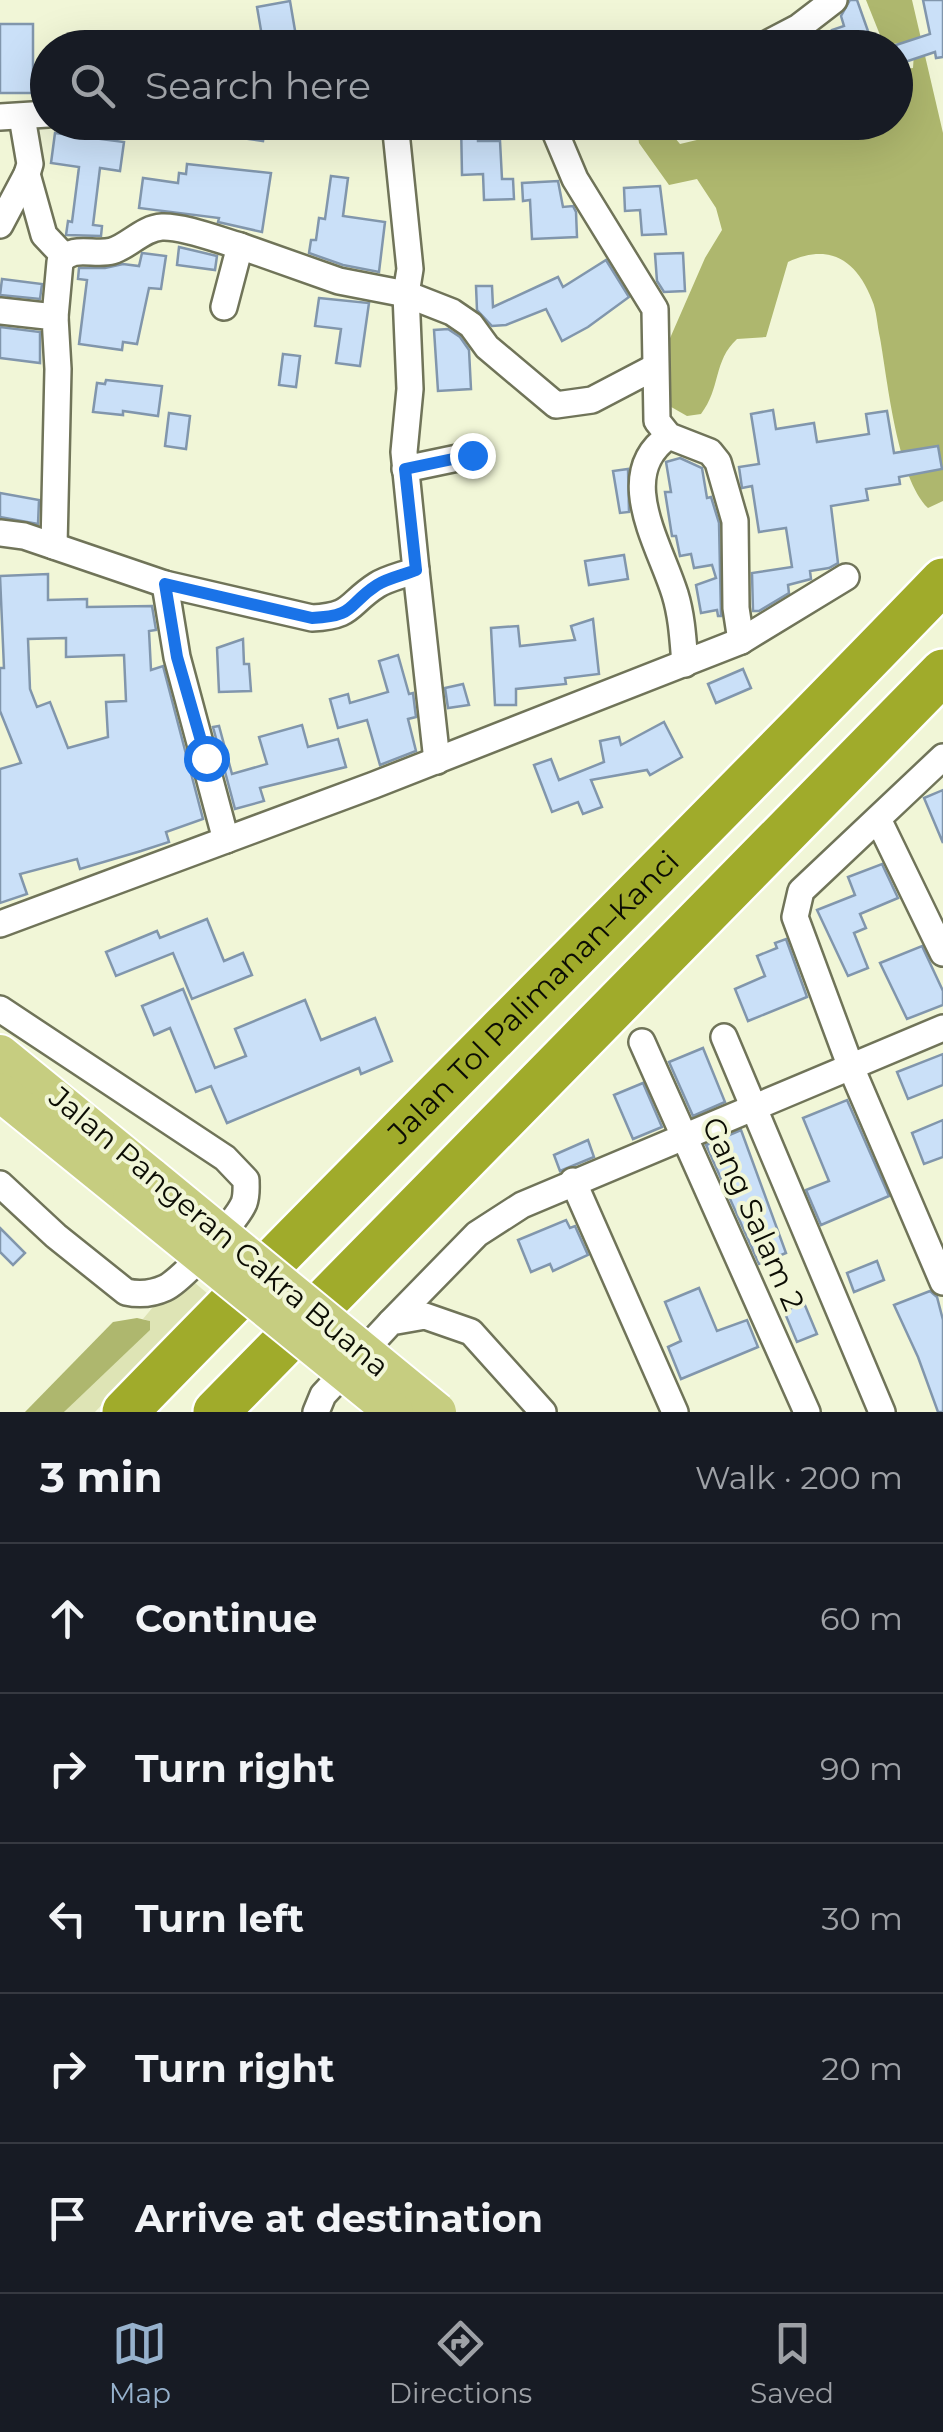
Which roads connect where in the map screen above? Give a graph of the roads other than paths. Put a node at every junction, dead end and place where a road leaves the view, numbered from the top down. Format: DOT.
graph roads {
  1 [pos="834,0"];
  2 [pos="792,30"];
  3 [pos="23,116"];
  4 [pos="397,140"];
  5 [pos="559,140"];
  6 [pos="28,174"];
  7 [pos="0,225"];
  8 [pos="240,246"];
  9 [pos="64,256"];
  10 [pos="406,294"];
  11 [pos="224,307"];
  12 [pos="0,311"];
  13 [pos="55,317"];
  14 [pos="655,367"];
  15 [pos="669,436"];
  16 [pos="472,455"];
  17 [pos="405,469"];
  18 [pos="0,533"];
  19 [pos="54,546"];
  20 [pos="416,570"];
  21 [pos="846,577"];
  22 [pos="943,582"];
  23 [pos="165,584"];
  24 [pos="741,642"];
  25 [pos="685,664"];
  26 [pos="943,672"];
  27 [pos="943,757"];
  28 [pos="437,761"];
  29 [pos="878,819"];
  30 [pos="226,840"];
  31 [pos="0,924"];
  32 [pos="943,953"];
  33 [pos="0,1009"];
  34 [pos="943,1028"];
  35 [pos="724,1036"];
  36 [pos="642,1042"];
  37 [pos="0,1054"];
  38 [pos="850,1065"];
  39 [pos="0,1092"];
  40 [pos="751,1107"];
  41 [pos="682,1135"];
  42 [pos="573,1181"];
  43 [pos="0,1184"];
  44 [pos="142,1189"];
  45 [pos="943,1282"];
  46 [pos="391,1322"];
  47 [pos="125,1412"];
  48 [pos="216,1412"];
  49 [pos="316,1412"];
  50 [pos="394,1412"];
  51 [pos="437,1412"];
  52 [pos="542,1412"];
  53 [pos="675,1412"];
  54 [pos="807,1412"];
  55 [pos="882,1412"];
  1 -- 2 [label="street"];
  3 -- 6 [label="street"];
  4 -- 10 [label="street"];
  5 -- 14 [label="street"];
  6 -- 7 [label="street"];
  6 -- 9 [label="street"];
  8 -- 9 [label="street"];
  8 -- 10 [label="street"];
  8 -- 11 [label="street"];
  9 -- 13 [label="street"];
  10 -- 14 [label="street"];
  10 -- 17 [label="street"];
  12 -- 13 [label="street"];
  13 -- 19 [label="street"];
  14 -- 15 [label="street"];
  15 -- 24 [label="street"];
  15 -- 25 [label="street"];
  16 -- 17 [label="street"];
  17 -- 20 [label="street"];
  18 -- 19 [label="street"];
  19 -- 23 [label="street"];
  20 -- 23 [label="street"];
  20 -- 28 [label="street"];
  21 -- 24 [label="street"];
  22 -- 47 [label="highway, Jalan Tol Palimanan–Kanci"];
  23 -- 30 [label="street"];
  24 -- 25 [label="street"];
  25 -- 28 [label="street"];
  26 -- 48 [label="highway, Jalan Tol Palimanan–Kanci"];
  27 -- 29 [label="street"];
  28 -- 30 [label="street"];
  29 -- 32 [label="street"];
  29 -- 38 [label="street"];
  30 -- 31 [label="street"];
  33 -- 43 [label="street"];
  34 -- 38 [label="street"];
  35 -- 40 [label="street"];
  36 -- 41 [label="street, Gang Salam 2"];
  37 -- 44 [label="main road, Jalan Pangeran Cakra Buana"];
  38 -- 40 [label="street"];
  38 -- 45 [label="street"];
  39 -- 44 [label="main road, Jalan Pangeran Cakra Buana"];
  40 -- 41 [label="street"];
  40 -- 55 [label="street"];
  41 -- 42 [label="street"];
  41 -- 54 [label="street, Gang Salam 2"];
  42 -- 46 [label="street"];
  42 -- 53 [label="street"];
  44 -- 50 [label="main road, Jalan Pangeran Cakra Buana, bridge"];
  44 -- 51 [label="main road, Jalan Pangeran Cakra Buana, bridge"];
  46 -- 49 [label="street"];
  46 -- 52 [label="street"];
}
